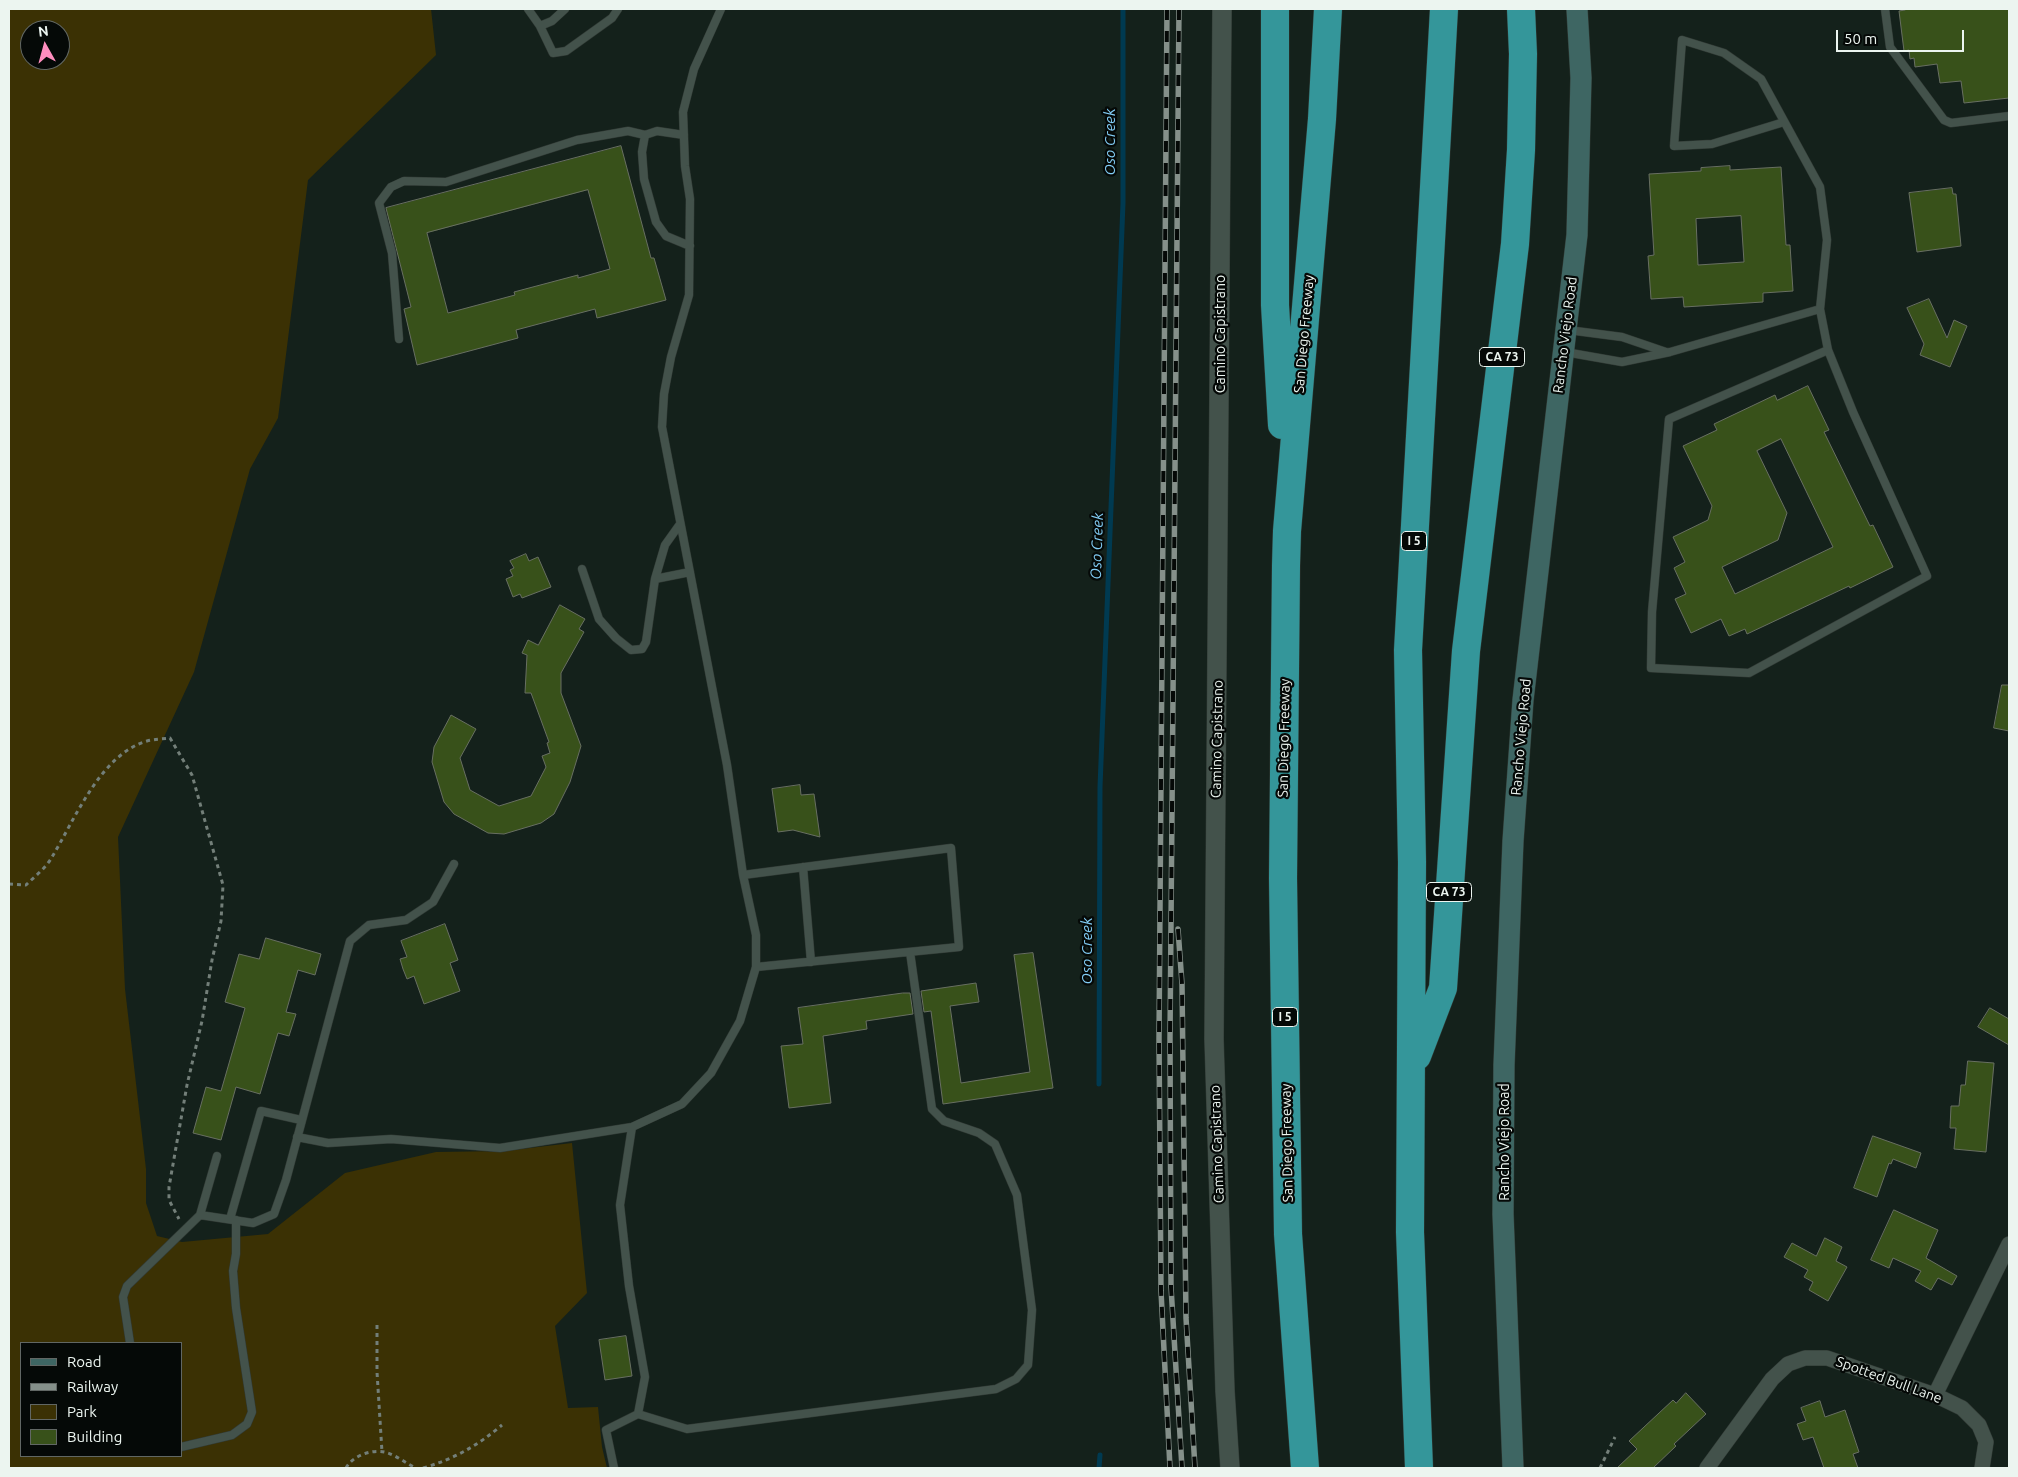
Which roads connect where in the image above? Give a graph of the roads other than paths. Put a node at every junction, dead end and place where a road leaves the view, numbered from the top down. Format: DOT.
graph roads {
  1 [pos="528,9"];
  2 [pos="565,9"];
  3 [pos="618,9"];
  4 [pos="722,9"];
  5 [pos="1222,9"];
  6 [pos="1275,9"];
  7 [pos="1328,9"];
  8 [pos="1444,9"];
  9 [pos="1521,9"];
  10 [pos="1577,9"];
  11 [pos="1884,9"];
  12 [pos="540,26"];
  13 [pos="2009,116"];
  14 [pos="1784,122"];
  15 [pos="645,135"];
  16 [pos="684,135"];
  17 [pos="690,246"];
  18 [pos="1820,310"];
  19 [pos="1566,330"];
  20 [pos="399,338"];
  21 [pos="1828,350"];
  22 [pos="1563,352"];
  23 [pos="1668,353"];
  24 [pos="680,524"];
  25 [pos="1287,531"];
  26 [pos="582,569"];
  27 [pos="690,572"];
  28 [pos="655,579"];
  29 [pos="454,864"];
  30 [pos="803,868"];
  31 [pos="744,875"];
  32 [pos="910,952"];
  33 [pos="811,962"];
  34 [pos="756,967"];
  35 [pos="1410,1074"];
  36 [pos="301,1120"];
  37 [pos="632,1127"];
  38 [pos="297,1137"];
  39 [pos="217,1156"];
  40 [pos="200,1215"];
  41 [pos="233,1220"];
  42 [pos="2009,1244"];
  43 [pos="130,1342"];
  44 [pos="1935,1395"];
  45 [pos="638,1414"];
  46 [pos="182,1447"];
  47 [pos="614,1468"];
  48 [pos="1230,1468"];
  49 [pos="1305,1468"];
  50 [pos="1419,1468"];
  51 [pos="1513,1468"];
  52 [pos="1707,1468"];
  53 [pos="1982,1468"];
  1 -- 12 [label="lane"];
  2 -- 12 [label="lane"];
  3 -- 12 [label="lane"];
  4 -- 16 [label="lane"];
  5 -- 48 [label="street, Camino Capistrano"];
  6 -- 25 [label="highway"];
  7 -- 25 [label="highway, San Diego Freeway / I 5"];
  8 -- 35 [label="highway, I 5"];
  9 -- 35 [label="highway, CA 73"];
  10 -- 19 [label="main road, Rancho Viejo Road"];
  11 -- 13 [label="lane"];
  14 -- 14 [label="lane"];
  14 -- 18 [label="lane"];
  15 -- 16 [label="lane"];
  15 -- 17 [label="lane"];
  15 -- 20 [label="lane"];
  16 -- 17 [label="lane"];
  17 -- 24 [label="lane"];
  18 -- 21 [label="lane"];
  18 -- 23 [label="lane"];
  19 -- 22 [label="main road, Rancho Viejo Road"];
  19 -- 23 [label="lane"];
  21 -- 21 [label="lane"];
  22 -- 23 [label="lane"];
  22 -- 51 [label="main road, Rancho Viejo Road"];
  24 -- 27 [label="lane"];
  24 -- 28 [label="lane"];
  25 -- 49 [label="highway, San Diego Freeway / I 5"];
  26 -- 28 [label="lane"];
  27 -- 28 [label="lane"];
  27 -- 31 [label="lane"];
  29 -- 36 [label="lane"];
  30 -- 31 [label="lane"];
  30 -- 32 [label="lane"];
  30 -- 33 [label="lane"];
  31 -- 34 [label="lane"];
  32 -- 33 [label="lane"];
  32 -- 45 [label="lane"];
  33 -- 34 [label="lane"];
  34 -- 37 [label="lane"];
  35 -- 50 [label="highway, I 5"];
  36 -- 38 [label="lane"];
  36 -- 41 [label="lane"];
  37 -- 38 [label="lane"];
  37 -- 45 [label="lane"];
  38 -- 41 [label="lane"];
  39 -- 40 [label="lane"];
  40 -- 41 [label="lane"];
  40 -- 43 [label="lane"];
  41 -- 46 [label="lane"];
  42 -- 44 [label="street"];
  44 -- 52 [label="street, Spotted Bull Lane"];
  44 -- 53 [label="street, Spotted Bull Lane"];
  45 -- 47 [label="lane"];
}
